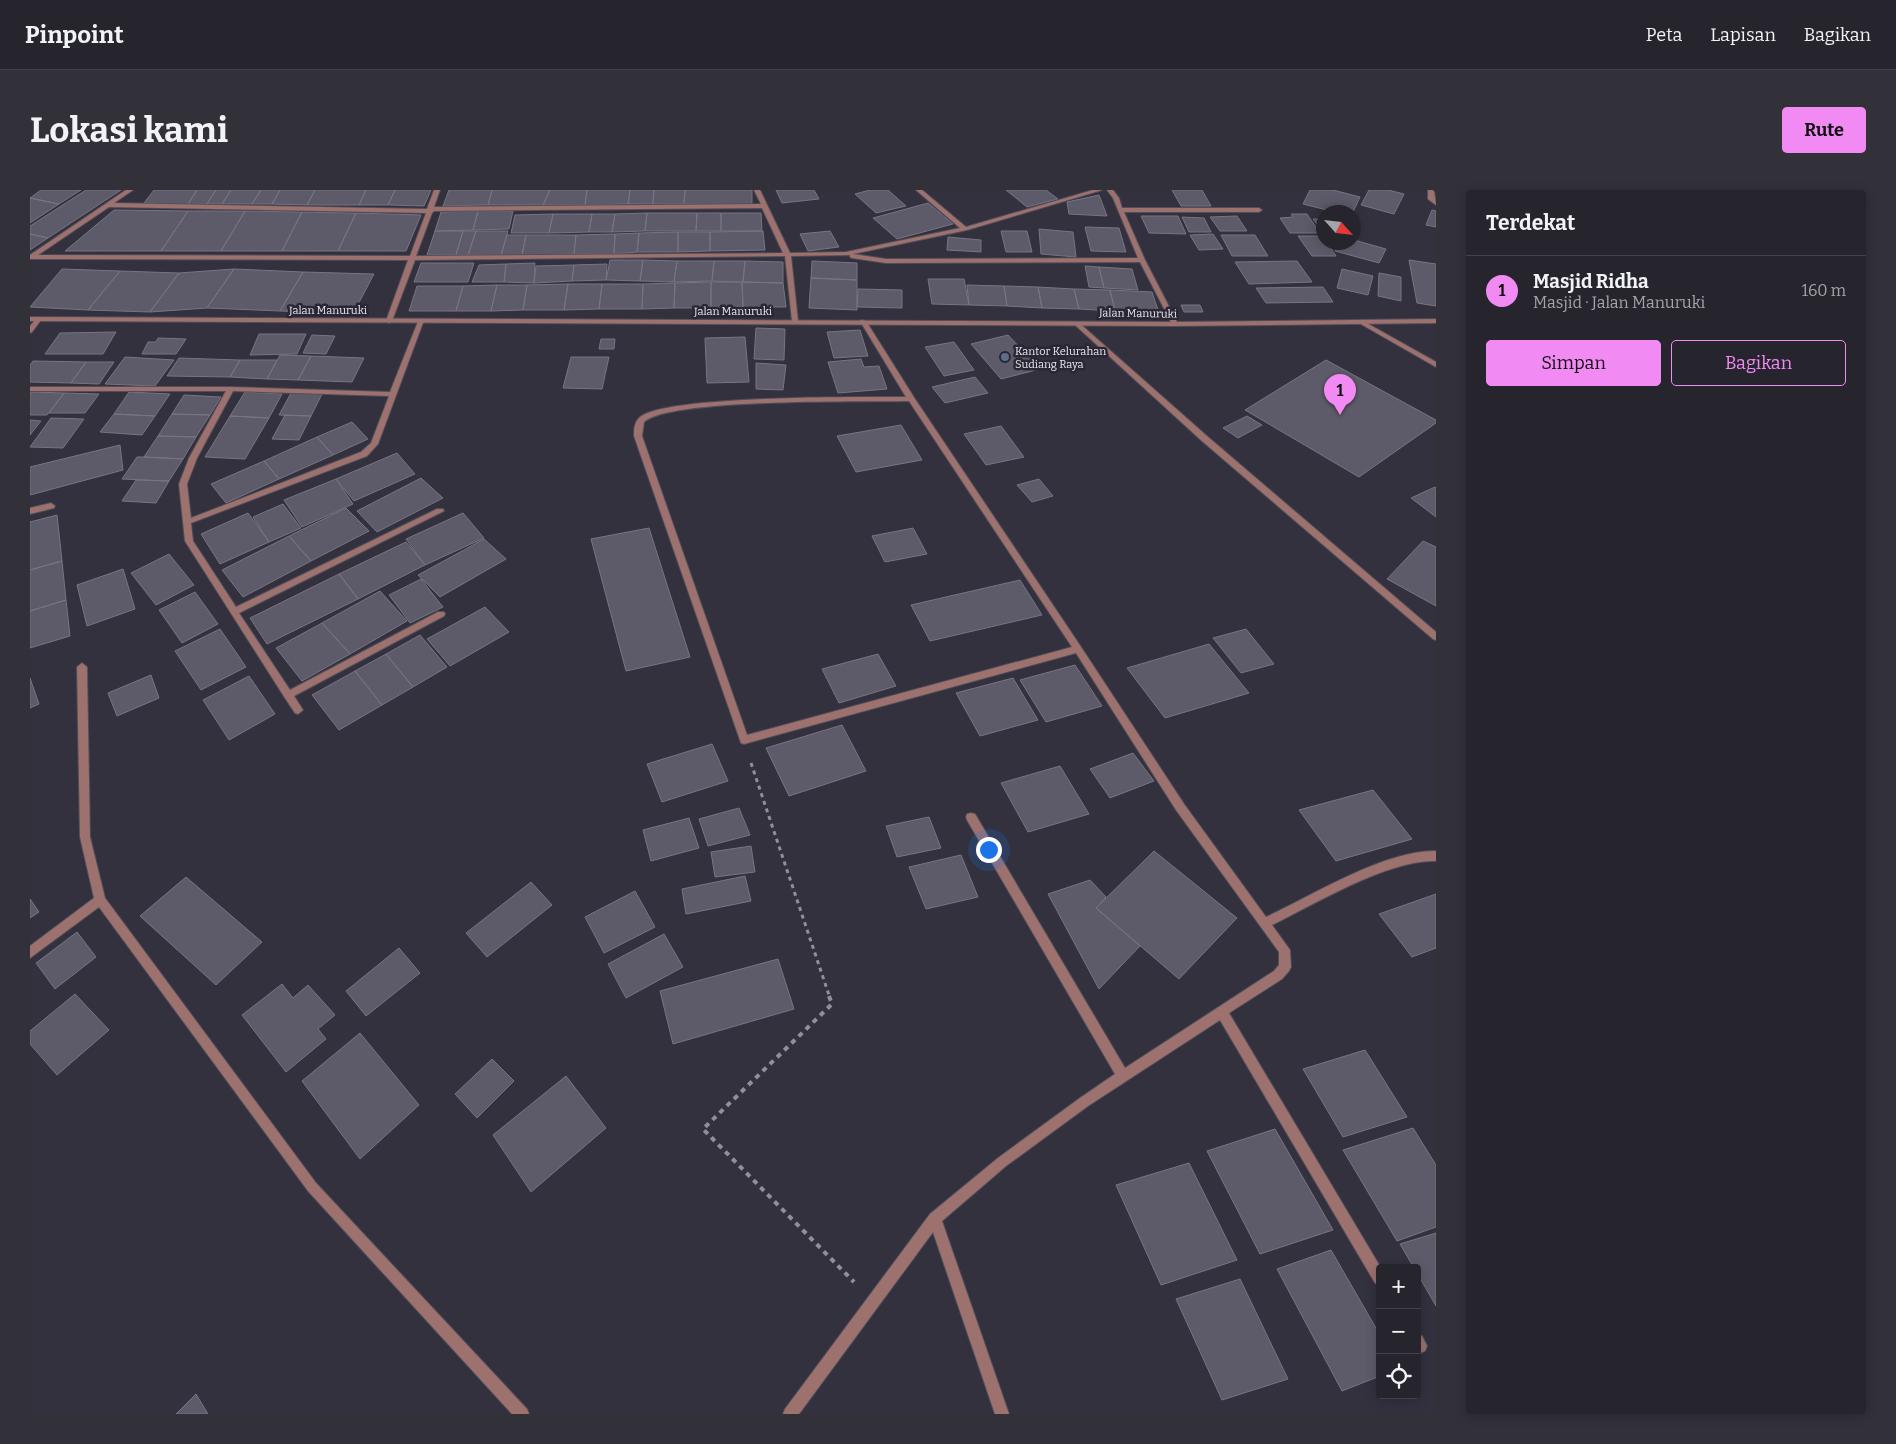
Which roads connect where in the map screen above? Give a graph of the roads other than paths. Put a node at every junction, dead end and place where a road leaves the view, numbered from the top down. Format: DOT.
graph roads {
  1 [pos="130,190"];
  2 [pos="437,190"];
  3 [pos="757,190"];
  4 [pos="919,190"];
  5 [pos="1099,190"];
  6 [pos="1110,190"];
  7 [pos="1431,190"];
  8 [pos="1436,203"];
  9 [pos="107,205"];
  10 [pos="764,206"];
  11 [pos="431,210"];
  12 [pos="1120,210"];
  13 [pos="1260,210"];
  14 [pos="966,228"];
  15 [pos="846,254"];
  16 [pos="788,256"];
  17 [pos="30,257"];
  18 [pos="413,258"];
  19 [pos="1142,260"];
  20 [pos="34,319"];
  21 [pos="389,320"];
  22 [pos="421,320"];
  23 [pos="795,321"];
  24 [pos="863,321"];
  25 [pos="1436,321"];
  26 [pos="1076,322"];
  27 [pos="1361,322"];
  28 [pos="1175,324"];
  29 [pos="30,331"];
  30 [pos="1436,365"];
  31 [pos="30,389"];
  32 [pos="231,389"];
  33 [pos="392,394"];
  34 [pos="911,399"];
  35 [pos="51,506"];
  36 [pos="440,511"];
  37 [pos="30,512"];
  38 [pos="187,522"];
  39 [pos="234,612"];
  40 [pos="441,614"];
  41 [pos="1436,637"];
  42 [pos="1078,649"];
  43 [pos="82,667"];
  44 [pos="288,695"];
  45 [pos="298,710"];
  46 [pos="971,817"];
  47 [pos="1436,856"];
  48 [pos="100,900"];
  49 [pos="1265,923"];
  50 [pos="30,953"];
  51 [pos="1222,1012"];
  52 [pos="1123,1076"];
  53 [pos="935,1219"];
  54 [pos="1376,1271"];
  55 [pos="522,1414"];
  56 [pos="790,1414"];
  57 [pos="1002,1414"];
  1 -- 9 [label="street"];
  2 -- 11 [label="street"];
  3 -- 10 [label="street"];
  4 -- 14 [label="street"];
  5 -- 14 [label="street"];
  6 -- 12 [label="street"];
  7 -- 8 [label="street"];
  9 -- 11 [label="street"];
  9 -- 17 [label="street"];
  10 -- 11 [label="street"];
  10 -- 16 [label="street"];
  11 -- 18 [label="street"];
  12 -- 13 [label="street"];
  12 -- 19 [label="street"];
  14 -- 15 [label="street"];
  15 -- 16 [label="street"];
  15 -- 19 [label="street"];
  16 -- 18 [label="street"];
  16 -- 23 [label="street"];
  17 -- 18 [label="street"];
  18 -- 21 [label="street"];
  19 -- 28 [label="street"];
  20 -- 21 [label="street, Jalan Manuruki"];
  20 -- 29 [label="street"];
  21 -- 22 [label="street, Jalan Manuruki"];
  22 -- 23 [label="street, Jalan Manuruki"];
  22 -- 33 [label="street"];
  23 -- 24 [label="street, Jalan Manuruki"];
  24 -- 26 [label="street, Jalan Manuruki"];
  24 -- 34 [label="street"];
  25 -- 27 [label="street, Jalan Manuruki"];
  26 -- 28 [label="street, Jalan Manuruki"];
  26 -- 41 [label="street"];
  27 -- 28 [label="street, Jalan Manuruki"];
  27 -- 30 [label="street"];
  31 -- 32 [label="street"];
  32 -- 33 [label="street"];
  32 -- 38 [label="street"];
  33 -- 38 [label="street"];
  34 -- 42 [label="street"];
  34 -- 42 [label="street"];
  35 -- 37 [label="street"];
  36 -- 39 [label="street"];
  38 -- 39 [label="street"];
  39 -- 44 [label="street"];
  40 -- 44 [label="street"];
  42 -- 49 [label="street"];
  43 -- 48 [label="street"];
  44 -- 45 [label="street"];
  46 -- 52 [label="street"];
  47 -- 49 [label="street"];
  48 -- 50 [label="street"];
  48 -- 55 [label="street"];
  49 -- 51 [label="street"];
  51 -- 52 [label="street"];
  51 -- 54 [label="street"];
  52 -- 53 [label="street"];
  53 -- 56 [label="street"];
  53 -- 57 [label="street"];
}
